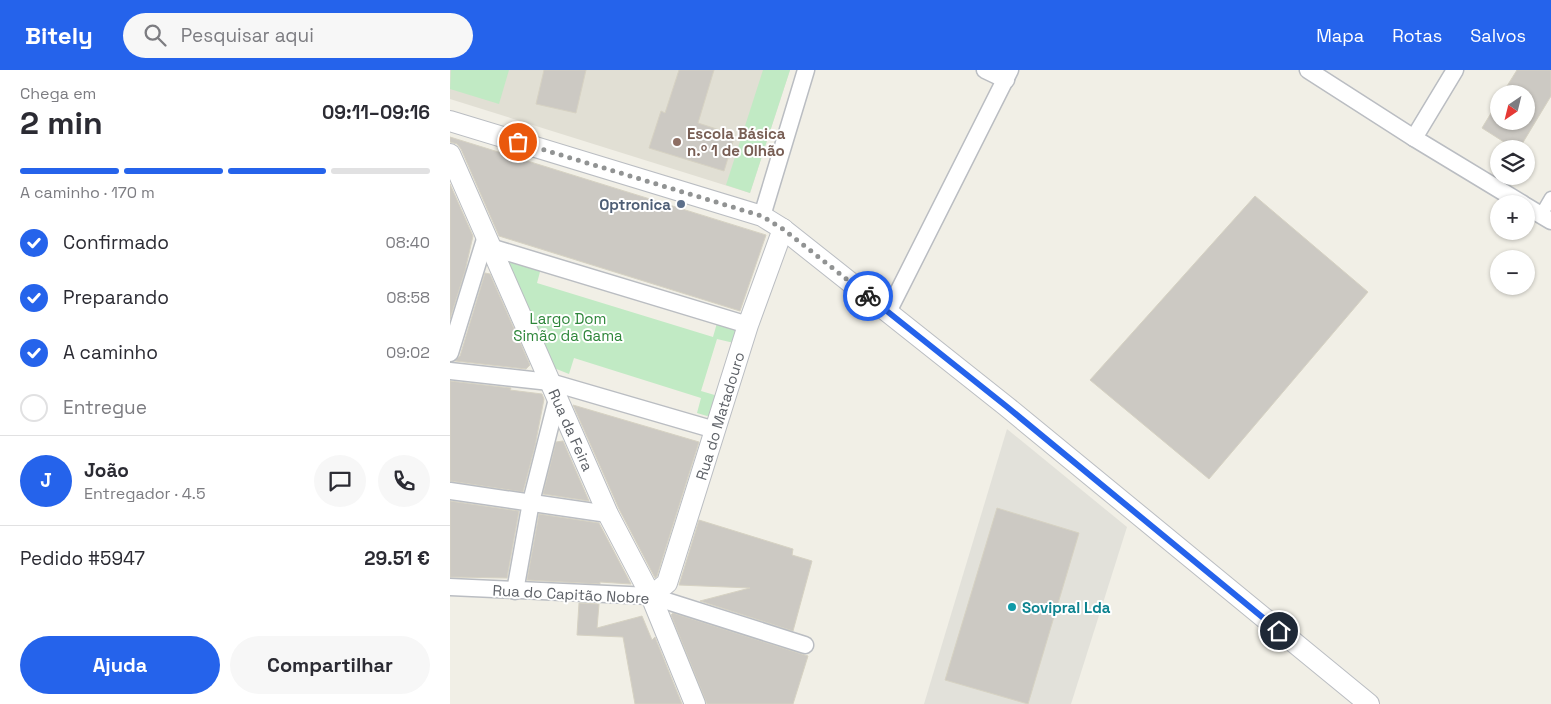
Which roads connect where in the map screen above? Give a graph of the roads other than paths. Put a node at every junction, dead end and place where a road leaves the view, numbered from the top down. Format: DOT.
graph roads {
  1 [pos="806,70"];
  2 [pos="985,70"];
  3 [pos="1308,70"];
  4 [pos="1455,70"];
  5 [pos="1008,75"];
  6 [pos="450,121"];
  7 [pos="1414,138"];
  8 [pos="450,154"];
  9 [pos="1508,195"];
  10 [pos="1551,198"];
  11 [pos="1535,211"];
  12 [pos="762,216"];
  13 [pos="1546,218"];
  14 [pos="783,229"];
  15 [pos="488,241"];
  16 [pos="888,312"];
  17 [pos="748,325"];
  18 [pos="450,353"];
  19 [pos="450,371"];
  20 [pos="554,390"];
  21 [pos="716,430"];
  22 [pos="450,491"];
  23 [pos="531,502"];
  24 [pos="608,514"];
  25 [pos="450,587"];
  26 [pos="515,591"];
  27 [pos="651,596"];
  28 [pos="805,645"];
  29 [pos="695,704"];
  30 [pos="1369,704"];
  1 -- 12 [label="street"];
  2 -- 5 [label="street"];
  3 -- 7 [label="street"];
  4 -- 7 [label="street"];
  5 -- 16 [label="street"];
  6 -- 12 [label="street"];
  7 -- 9 [label="street"];
  8 -- 15 [label="street, Rua da Feira"];
  10 -- 13 [label="street"];
  11 -- 13 [label="street"];
  12 -- 14 [label="street"];
  14 -- 16 [label="street"];
  14 -- 17 [label="street, Rua do Matadouro"];
  15 -- 17 [label="street"];
  15 -- 18 [label="street"];
  15 -- 20 [label="street, Rua da Feira"];
  16 -- 30 [label="street"];
  17 -- 21 [label="street, Rua do Matadouro"];
  19 -- 20 [label="street"];
  20 -- 21 [label="street"];
  20 -- 23 [label="street"];
  20 -- 24 [label="street, Rua da Feira"];
  21 -- 27 [label="street, Rua do Matadouro"];
  22 -- 23 [label="street"];
  23 -- 24 [label="street"];
  23 -- 26 [label="street"];
  24 -- 27 [label="street, Rua da Feira"];
  25 -- 26 [label="street, Rua do Capitão Nobre"];
  26 -- 27 [label="street, Rua do Capitão Nobre"];
  27 -- 28 [label="street, Rua do Capitão Nobre"];
  27 -- 29 [label="street, Rua da Feira"];
}
